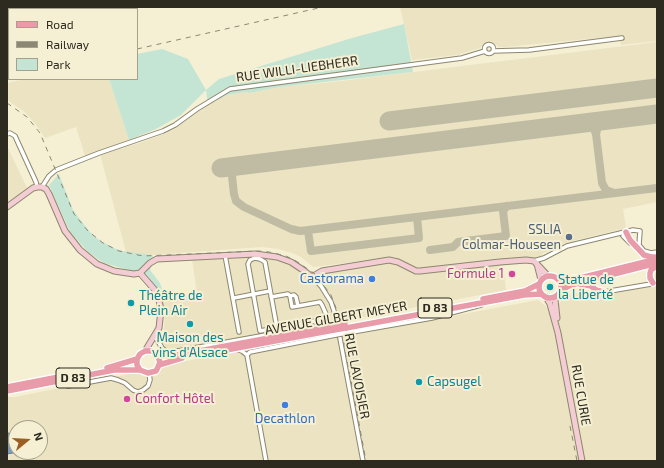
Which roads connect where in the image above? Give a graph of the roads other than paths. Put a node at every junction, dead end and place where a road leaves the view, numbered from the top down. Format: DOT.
graph roads {
  1 [pos="622,38"];
  2 [pos="485,51"];
  3 [pos="493,51"];
  4 [pos="7,134"];
  5 [pos="39,187"];
  6 [pos="7,207"];
  7 [pos="626,233"];
  8 [pos="639,242"];
  9 [pos="633,244"];
  10 [pos="657,252"];
  11 [pos="226,255"];
  12 [pos="544,258"];
  13 [pos="657,258"];
  14 [pos="537,263"];
  15 [pos="657,264"];
  16 [pos="140,273"];
  17 [pos="548,276"];
  18 [pos="312,277"];
  19 [pos="559,280"];
  20 [pos="540,282"];
  21 [pos="578,283"];
  22 [pos="655,283"];
  23 [pos="270,291"];
  24 [pos="560,292"];
  25 [pos="604,292"];
  26 [pos="254,294"];
  27 [pos="544,296"];
  28 [pos="271,297"];
  29 [pos="234,298"];
  30 [pos="497,300"];
  31 [pos="277,328"];
  32 [pos="346,328"];
  33 [pos="334,330"];
  34 [pos="288,331"];
  35 [pos="239,332"];
  36 [pos="558,333"];
  37 [pos="271,334"];
  38 [pos="155,336"];
  39 [pos="248,338"];
  40 [pos="232,341"];
  41 [pos="150,343"];
  42 [pos="234,348"];
  43 [pos="145,351"];
  44 [pos="154,353"];
  45 [pos="247,355"];
  46 [pos="137,360"];
  47 [pos="159,365"];
  48 [pos="140,370"];
  49 [pos="149,373"];
  50 [pos="7,386"];
  51 [pos="68,386"];
  52 [pos="7,391"];
  53 [pos="266,461"];
  54 [pos="363,461"];
  55 [pos="582,461"];
  1 -- 3 [label="street, RUE WILLI-LIEBHERR"];
  2 -- 3 [label="street, RUE WILLI-LIEBHERR"];
  2 -- 3 [label="street, RUE WILLI-LIEBHERR"];
  2 -- 5 [label="street, RUE WILLI-LIEBHERR"];
  4 -- 5 [label="street"];
  5 -- 6 [label="street"];
  5 -- 16 [label="street"];
  7 -- 8 [label="street"];
  7 -- 9 [label="main road"];
  7 -- 12 [label="street"];
  8 -- 9 [label="street"];
  8 -- 10 [label="street"];
  9 -- 13 [label="main road"];
  11 -- 16 [label="street"];
  11 -- 18 [label="street"];
  11 -- 29 [label="street"];
  12 -- 14 [label="street"];
  12 -- 14 [label="street"];
  13 -- 19 [label="main road"];
  14 -- 17 [label="street"];
  14 -- 18 [label="street"];
  14 -- 20 [label="street"];
  15 -- 21 [label="main road"];
  15 -- 22 [label="main road"];
  16 -- 38 [label="street"];
  17 -- 19 [label="main road"];
  17 -- 20 [label="main road"];
  18 -- 54 [label="street, RUE LAVOISIER"];
  19 -- 24 [label="main road"];
  20 -- 27 [label="main road"];
  20 -- 32 [label="main road, AVENUE GILBERT MEYER / D 83"];
  21 -- 24 [label="main road"];
  21 -- 25 [label="main road"];
  22 -- 25 [label="street"];
  23 -- 26 [label="street"];
  23 -- 26 [label="street"];
  23 -- 28 [label="street"];
  24 -- 27 [label="main road"];
  24 -- 36 [label="street, RUE CURIE"];
  26 -- 29 [label="street"];
  26 -- 31 [label="street"];
  27 -- 30 [label="main road, AVENUE GILBERT MEYER / D 83"];
  27 -- 36 [label="street, RUE CURIE"];
  28 -- 31 [label="street"];
  28 -- 31 [label="street"];
  29 -- 35 [label="street"];
  30 -- 32 [label="main road, AVENUE GILBERT MEYER / D 83"];
  30 -- 32 [label="street"];
  31 -- 34 [label="street"];
  31 -- 37 [label="street"];
  32 -- 33 [label="main road, AVENUE GILBERT MEYER / D 83, bridge"];
  32 -- 33 [label="street, bridge"];
  33 -- 34 [label="street, AVENUE GILBERT MEYER"];
  33 -- 42 [label="main road, AVENUE GILBERT MEYER / D 83"];
  33 -- 44 [label="main road, AVENUE GILBERT MEYER / D 83"];
  33 -- 45 [label="street"];
  34 -- 37 [label="street, AVENUE GILBERT MEYER"];
  35 -- 39 [label="street"];
  35 -- 40 [label="street"];
  36 -- 55 [label="street, RUE CURIE"];
  37 -- 39 [label="street, AVENUE GILBERT MEYER"];
  38 -- 40 [label="street, AVENUE GILBERT MEYER"];
  38 -- 41 [label="street"];
  39 -- 40 [label="street, AVENUE GILBERT MEYER"];
  41 -- 43 [label="street"];
  41 -- 44 [label="street"];
  42 -- 45 [label="street"];
  42 -- 47 [label="main road, AVENUE GILBERT MEYER / D 83"];
  43 -- 44 [label="main road, AVENUE GILBERT MEYER"];
  43 -- 46 [label="main road"];
  44 -- 47 [label="main road"];
  45 -- 53 [label="street"];
  46 -- 48 [label="main road"];
  46 -- 50 [label="main road, D 83"];
  47 -- 49 [label="main road, AVENUE GILBERT MEYER"];
  48 -- 49 [label="main road"];
  48 -- 52 [label="main road, D 83"];
  49 -- 51 [label="street"];
}
